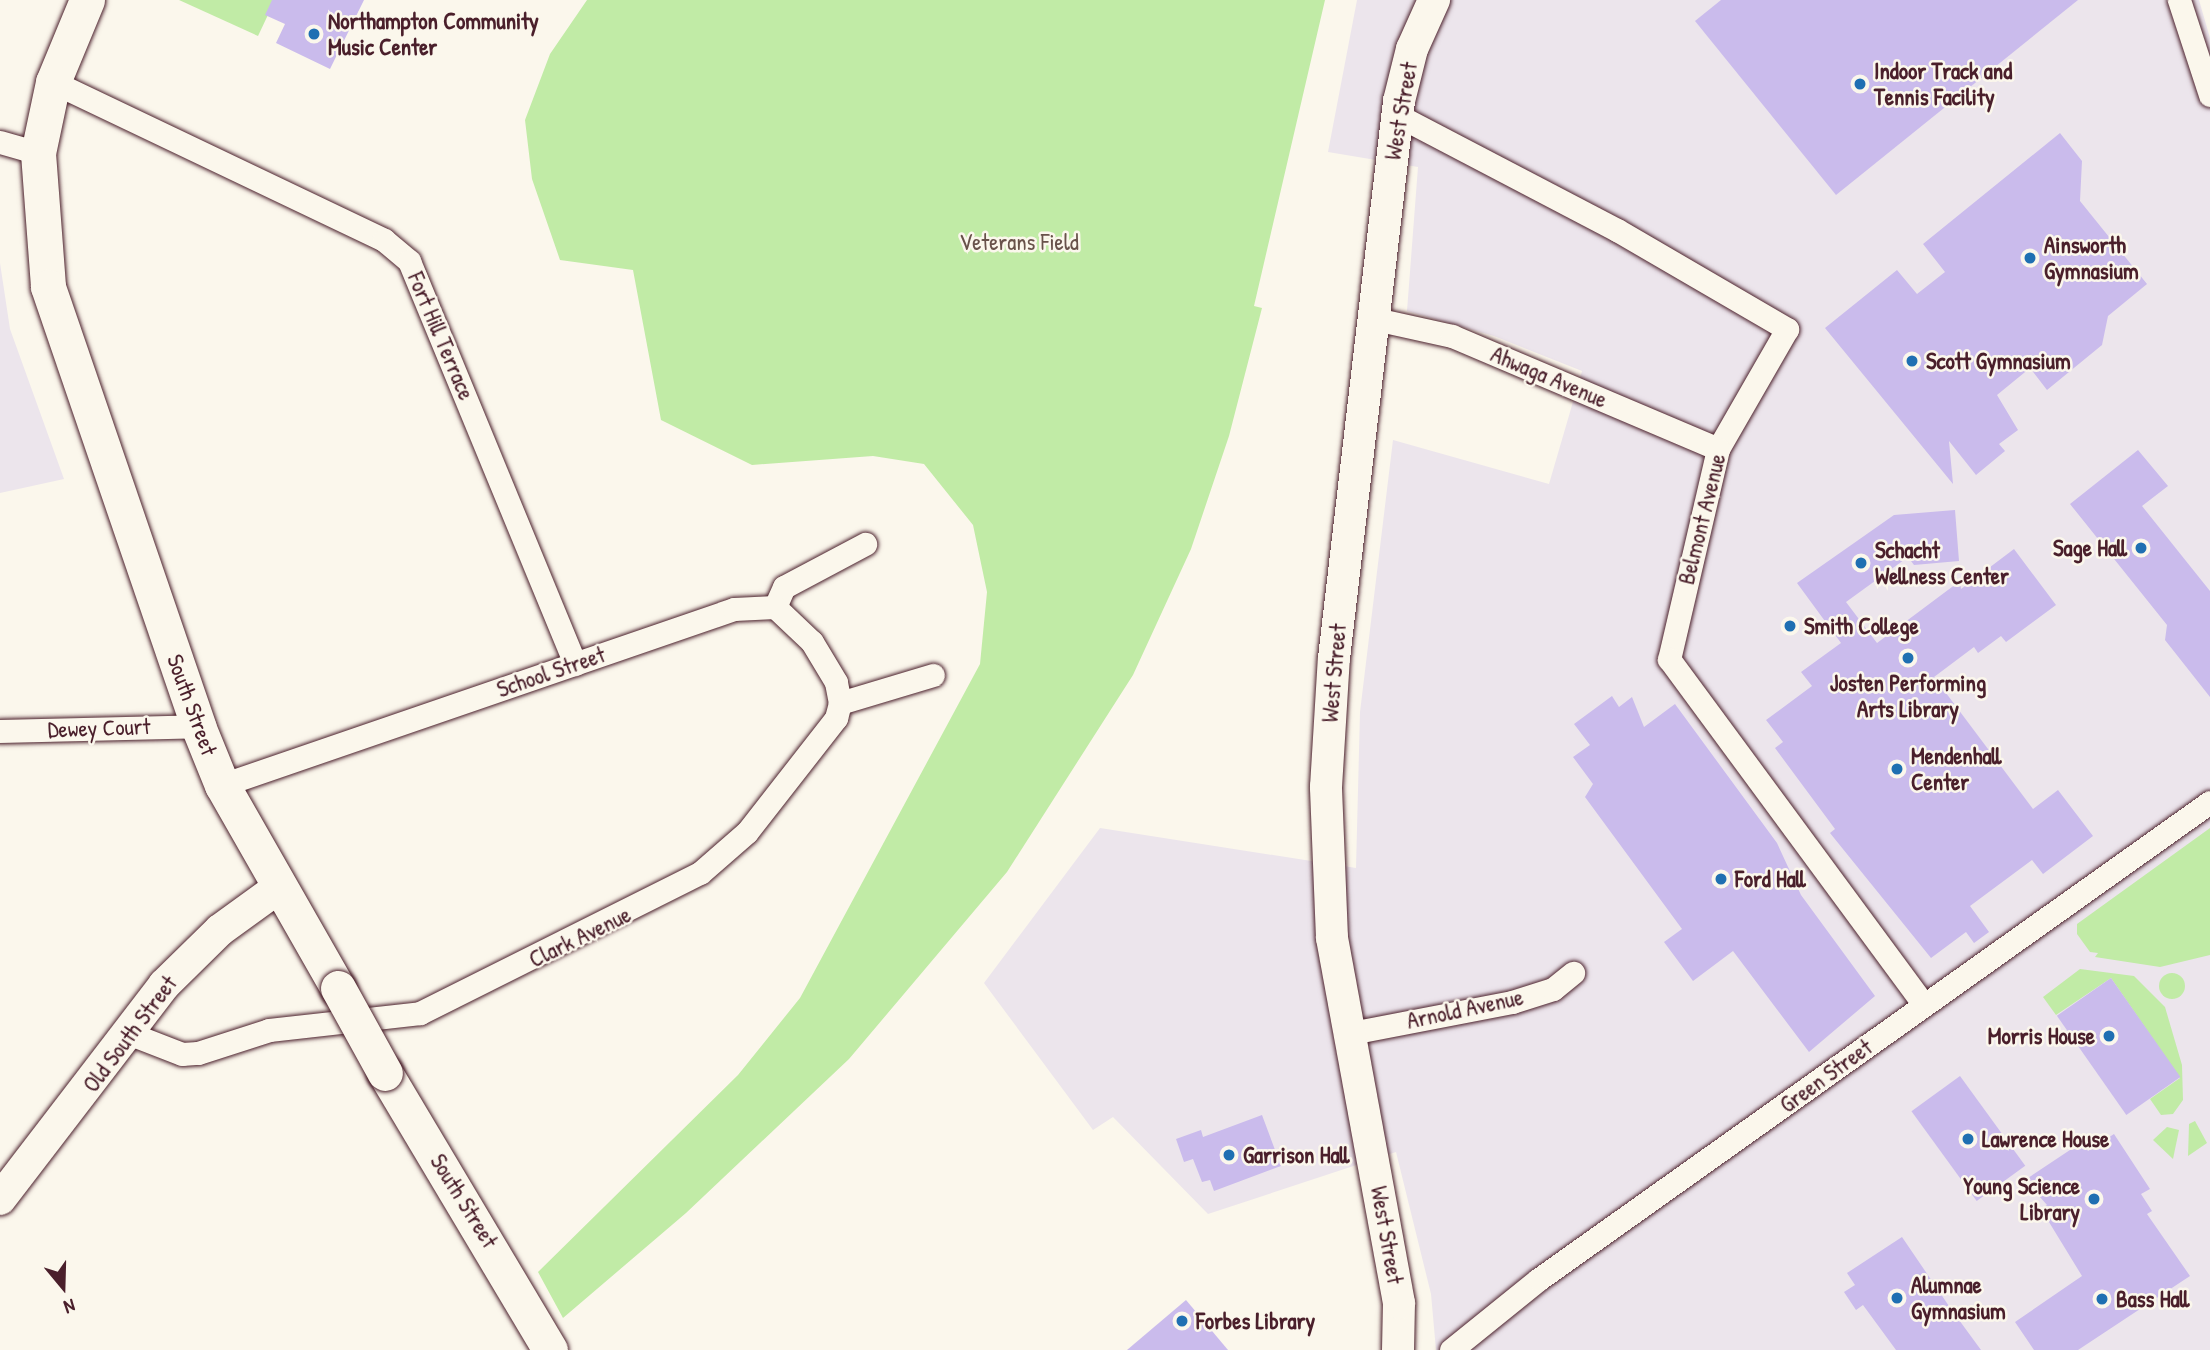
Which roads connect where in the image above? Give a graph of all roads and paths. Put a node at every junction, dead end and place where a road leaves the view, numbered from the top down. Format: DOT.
graph roads {
  1 [pos="87,0"];
  2 [pos="1434,0"];
  3 [pos="2179,0"];
  4 [pos="52,82"];
  5 [pos="2210,95"];
  6 [pos="1397,115"];
  7 [pos="0,142"];
  8 [pos="38,153"];
  9 [pos="1376,319"];
  10 [pos="1718,449"];
  11 [pos="864,544"];
  12 [pos="775,607"];
  13 [pos="575,664"];
  14 [pos="933,675"];
  15 [pos="840,704"];
  16 [pos="198,726"];
  17 [pos="0,731"];
  18 [pos="222,785"];
  19 [pos="2208,800"];
  20 [pos="278,888"];
  21 [pos="1573,972"];
  22 [pos="1923,1004"];
  23 [pos="128,1033"];
  24 [pos="1351,1033"];
  25 [pos="0,1199"];
  26 [pos="550,1350"];
  27 [pos="1398,1350"];
  28 [pos="1451,1350"];
  1 -- 4 [label="main road, South Street"];
  2 -- 6 [label="main road, West Street"];
  3 -- 5 [label="street"];
  4 -- 8 [label="main road, South Street"];
  4 -- 13 [label="street, Fort Hill Terrace"];
  6 -- 9 [label="main road, West Street"];
  6 -- 10 [label="street, Belmont Avenue"];
  7 -- 8 [label="street"];
  8 -- 16 [label="main road, South Street"];
  9 -- 10 [label="street, Ahwaga Avenue"];
  9 -- 24 [label="main road, West Street"];
  10 -- 22 [label="street, Belmont Avenue"];
  11 -- 12 [label="street"];
  12 -- 13 [label="street, School Street"];
  12 -- 15 [label="street"];
  13 -- 18 [label="street, School Street"];
  14 -- 15 [label="street"];
  15 -- 23 [label="street, Clark Avenue"];
  16 -- 17 [label="street, Dewey Court"];
  16 -- 18 [label="main road, South Street"];
  18 -- 20 [label="main road, South Street"];
  19 -- 22 [label="street, Green Street"];
  20 -- 23 [label="main road, Old South Street"];
  20 -- 26 [label="main road, South Street, bridge"];
  21 -- 24 [label="street, Arnold Avenue"];
  22 -- 28 [label="street, Green Street"];
  23 -- 25 [label="main road, Old South Street"];
  24 -- 27 [label="main road, West Street"];
}
